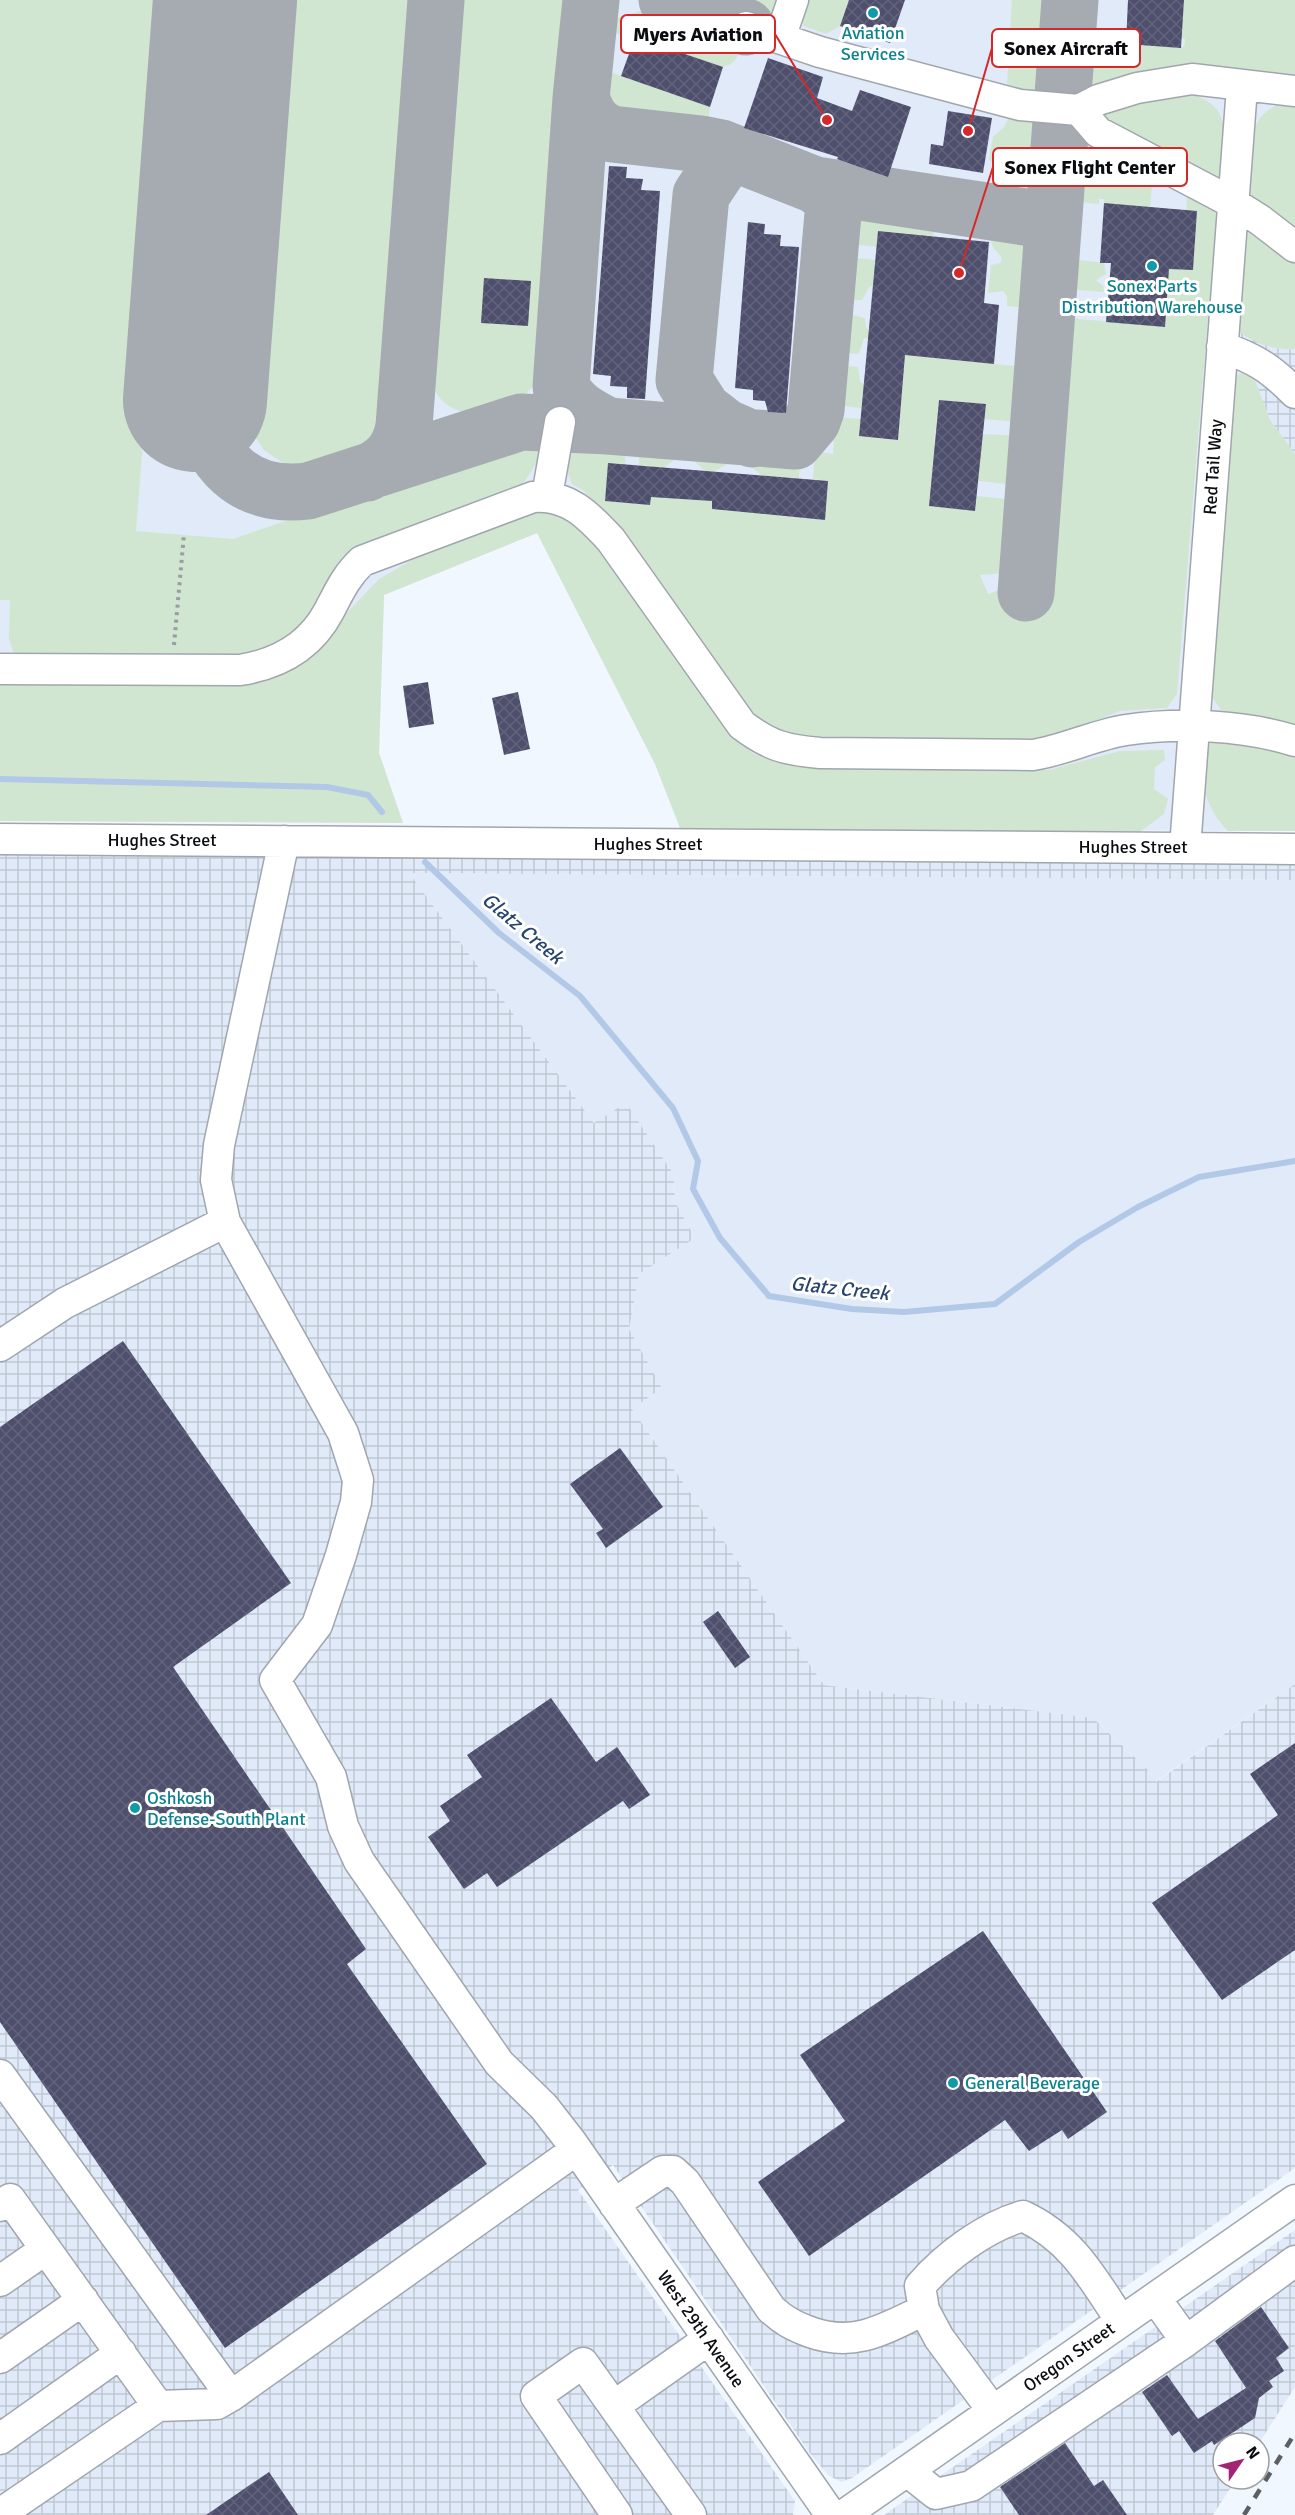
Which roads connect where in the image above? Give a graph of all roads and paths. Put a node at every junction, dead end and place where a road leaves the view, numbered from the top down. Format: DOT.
graph roads {
  1 [pos="793,0"];
  2 [pos="746,27"];
  3 [pos="780,38"];
  4 [pos="1242,87"];
  5 [pos="1295,91"];
  6 [pos="1079,110"];
  7 [pos="1233,203"];
  8 [pos="1295,247"];
  9 [pos="1222,347"];
  10 [pos="1295,393"];
  11 [pos="560,422"];
  12 [pos="547,496"];
  13 [pos="184,534"];
  14 [pos="0,669"];
  15 [pos="172,670"];
  16 [pos="1193,728"];
  17 [pos="1295,741"];
  18 [pos="0,839"];
  19 [pos="284,841"];
  20 [pos="1185,848"];
  21 [pos="1295,849"];
  22 [pos="225,1222"];
  23 [pos="0,1346"];
  24 [pos="0,2075"];
  25 [pos="574,2146"];
  26 [pos="1295,2200"];
  27 [pos="614,2204"];
  28 [pos="0,2206"];
  29 [pos="46,2249"];
  30 [pos="1295,2262"];
  31 [pos="0,2281"];
  32 [pos="1156,2299"];
  33 [pos="83,2300"];
  34 [pos="924,2310"];
  35 [pos="1121,2321"];
  36 [pos="709,2339"];
  37 [pos="1186,2341"];
  38 [pos="121,2353"];
  39 [pos="0,2358"];
  40 [pos="231,2396"];
  41 [pos="158,2406"];
  42 [pos="614,2406"];
  43 [pos="993,2411"];
  44 [pos="0,2439"];
  45 [pos="906,2471"];
  46 [pos="0,2514"];
  47 [pos="617,2515"];
  48 [pos="691,2515"];
  49 [pos="831,2515"];
  50 [pos="844,2515"];
  1 -- 3 [label="street"];
  2 -- 3 [label="street"];
  3 -- 6 [label="street"];
  4 -- 5 [label="street"];
  4 -- 6 [label="street"];
  4 -- 7 [label="street, Red Tail Way"];
  6 -- 7 [label="street"];
  7 -- 8 [label="street"];
  7 -- 9 [label="street, Red Tail Way"];
  9 -- 10 [label="street"];
  9 -- 16 [label="street, Red Tail Way"];
  11 -- 12 [label="street"];
  12 -- 15 [label="street"];
  12 -- 16 [label="street"];
  13 -- 15 [label="path"];
  14 -- 15 [label="street"];
  16 -- 17 [label="street"];
  16 -- 20 [label="street, Red Tail Way"];
  18 -- 19 [label="street, Hughes Street"];
  19 -- 20 [label="street, Hughes Street"];
  19 -- 22 [label="street"];
  20 -- 21 [label="street, Hughes Street"];
  22 -- 23 [label="street"];
  22 -- 25 [label="street, West 29th Avenue"];
  24 -- 40 [label="street"];
  25 -- 27 [label="street, West 29th Avenue"];
  25 -- 40 [label="street"];
  26 -- 32 [label="street, Oregon Street"];
  27 -- 34 [label="street"];
  27 -- 36 [label="street, West 29th Avenue"];
  28 -- 29 [label="street"];
  29 -- 31 [label="street"];
  29 -- 33 [label="street"];
  30 -- 37 [label="street"];
  32 -- 35 [label="street, Oregon Street"];
  32 -- 37 [label="street"];
  33 -- 38 [label="street"];
  33 -- 39 [label="street"];
  34 -- 35 [label="street"];
  34 -- 43 [label="street"];
  35 -- 43 [label="street, Oregon Street"];
  36 -- 42 [label="street"];
  36 -- 49 [label="street, West 29th Avenue"];
  37 -- 45 [label="street"];
  38 -- 41 [label="street"];
  38 -- 44 [label="street"];
  40 -- 41 [label="street"];
  41 -- 46 [label="street"];
  42 -- 47 [label="street"];
  42 -- 48 [label="street"];
  43 -- 45 [label="street, Oregon Street"];
  45 -- 50 [label="street, Oregon Street"];
}
